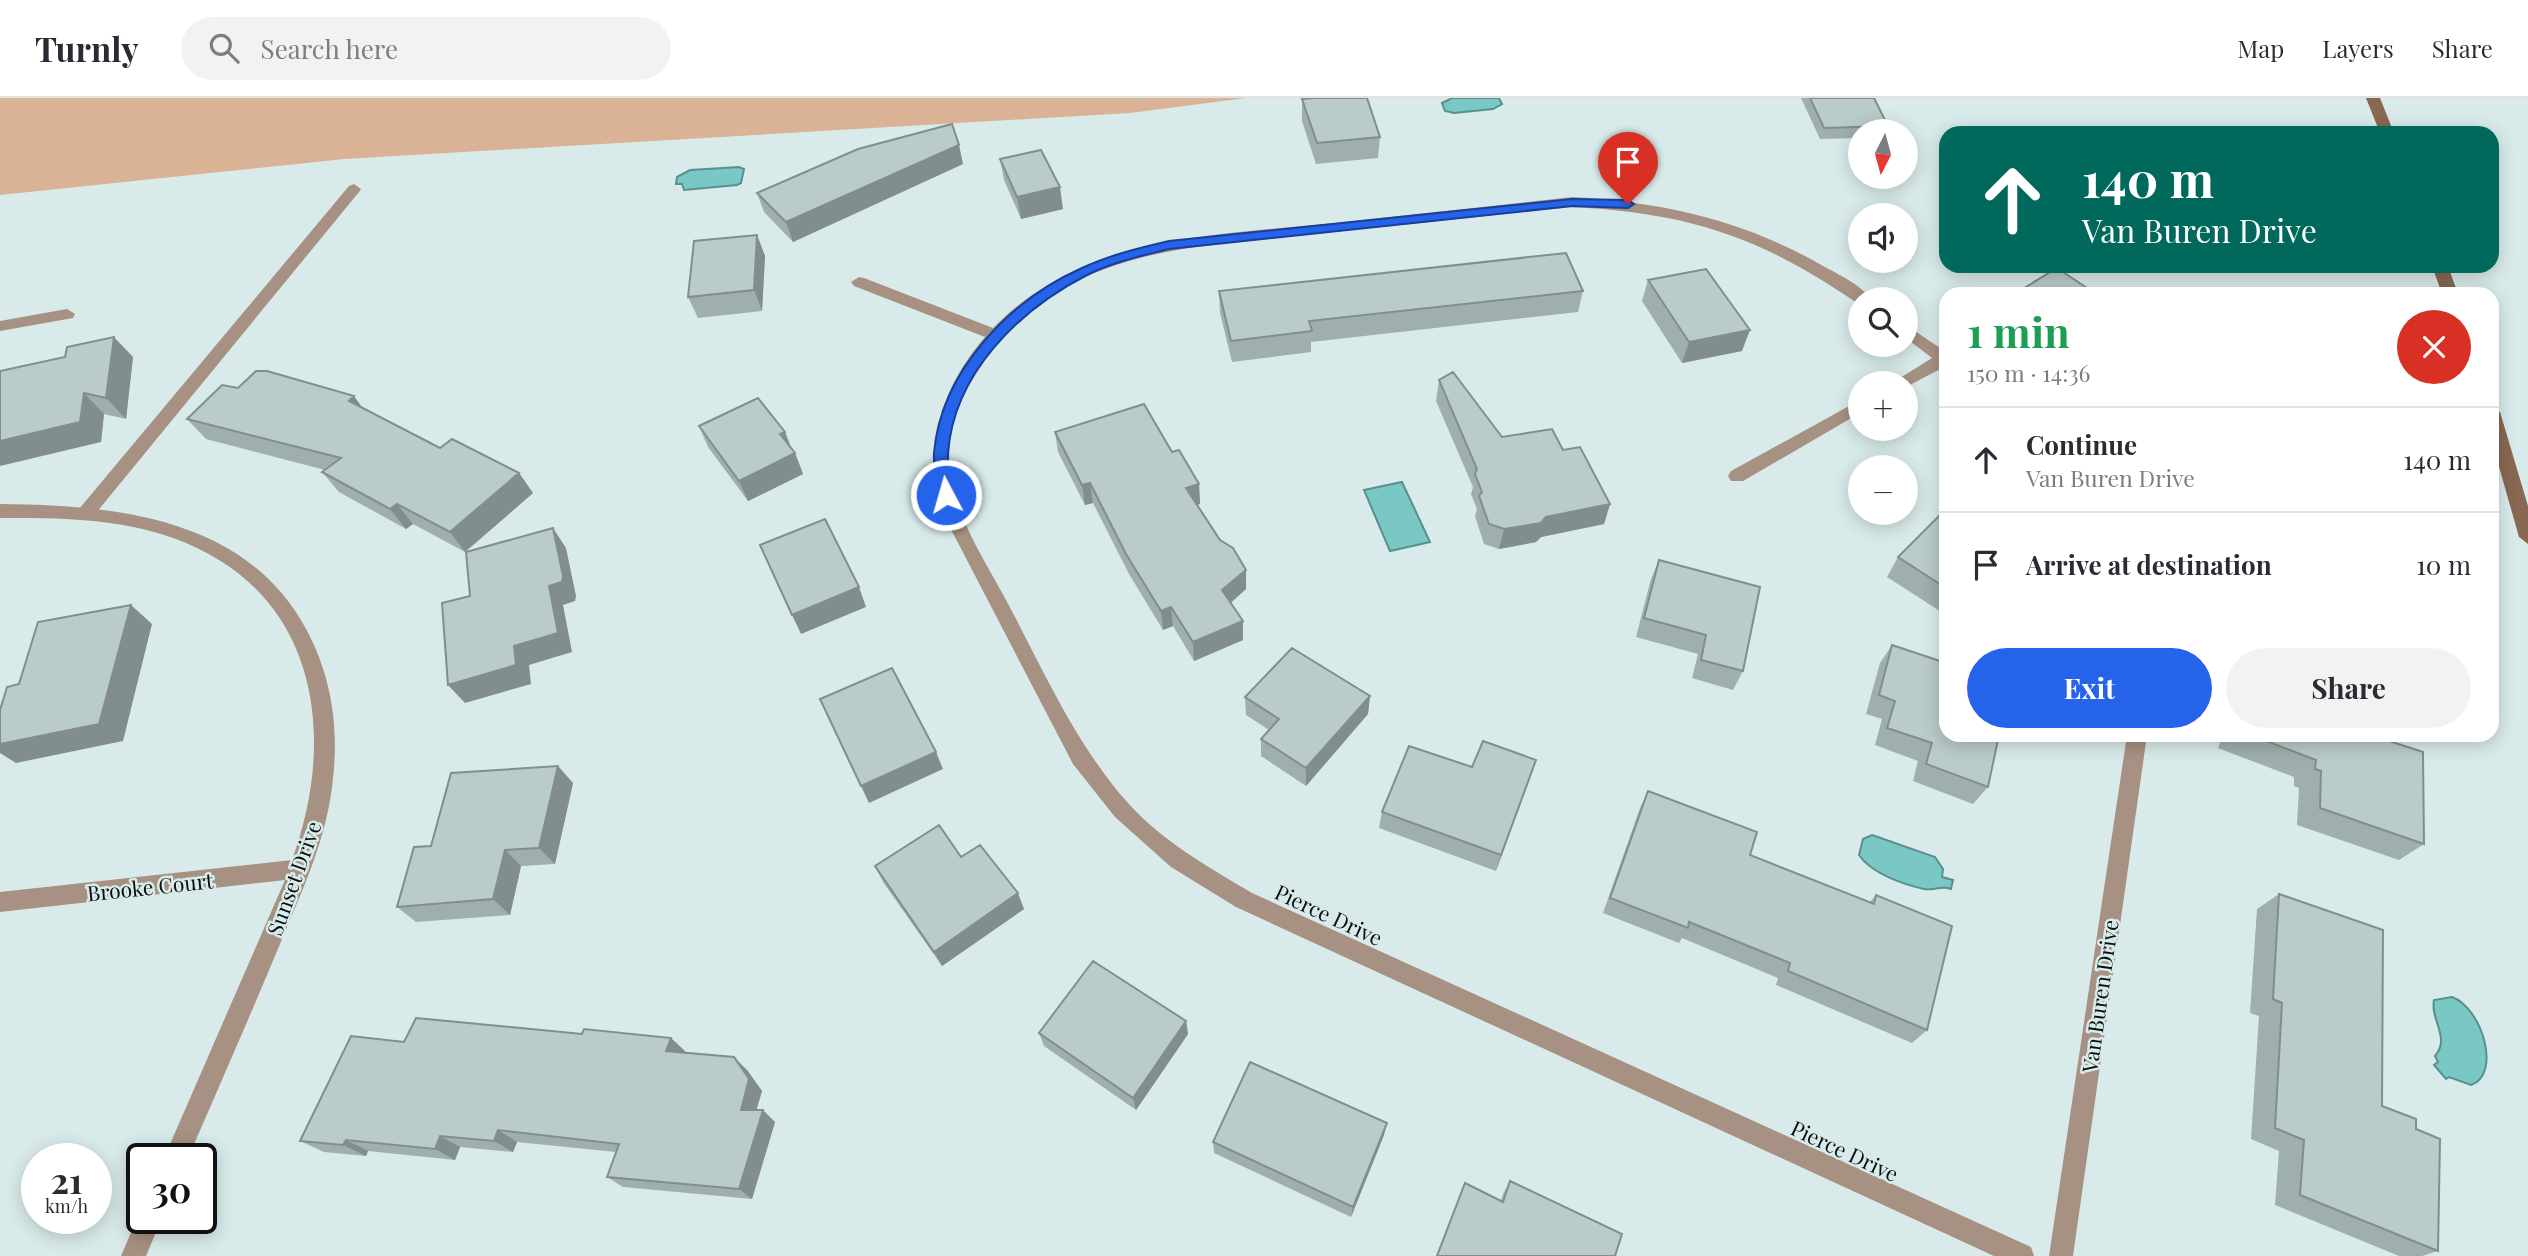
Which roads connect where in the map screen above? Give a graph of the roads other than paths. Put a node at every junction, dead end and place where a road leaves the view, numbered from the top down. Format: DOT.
graph roads {
  1 [pos="2372,98"];
  2 [pos="2384,126"];
  3 [pos="354,189"];
  4 [pos="859,282"];
  5 [pos="1848,288"];
  6 [pos="67,314"];
  7 [pos="0,326"];
  8 [pos="995,335"];
  9 [pos="1918,339"];
  10 [pos="1939,355"];
  11 [pos="1939,362"];
  12 [pos="1918,373"];
  13 [pos="1848,413"];
  14 [pos="2499,436"];
  15 [pos="1737,476"];
  16 [pos="0,511"];
  17 [pos="85,514"];
  18 [pos="2528,537"];
  19 [pos="2136,742"];
  20 [pos="300,869"];
  21 [pos="0,902"];
  22 [pos="182,1143"];
  23 [pos="143,1234"];
  24 [pos="133,1256"];
  25 [pos="2022,1256"];
  26 [pos="2061,1256"];
  1 -- 2 [label="main road"];
  3 -- 17 [label="street"];
  4 -- 8 [label="street"];
  5 -- 8 [label="street, Pierce Drive"];
  6 -- 7 [label="street"];
  8 -- 25 [label="street, Pierce Drive"];
  9 -- 10 [label="street"];
  11 -- 12 [label="street"];
  13 -- 15 [label="street"];
  14 -- 18 [label="main road"];
  16 -- 17 [label="street, Sunset Drive"];
  17 -- 20 [label="street, Sunset Drive"];
  19 -- 26 [label="street, Van Buren Drive"];
  20 -- 21 [label="street, Brooke Court"];
  20 -- 22 [label="street, Sunset Drive"];
  23 -- 24 [label="street"];
}
